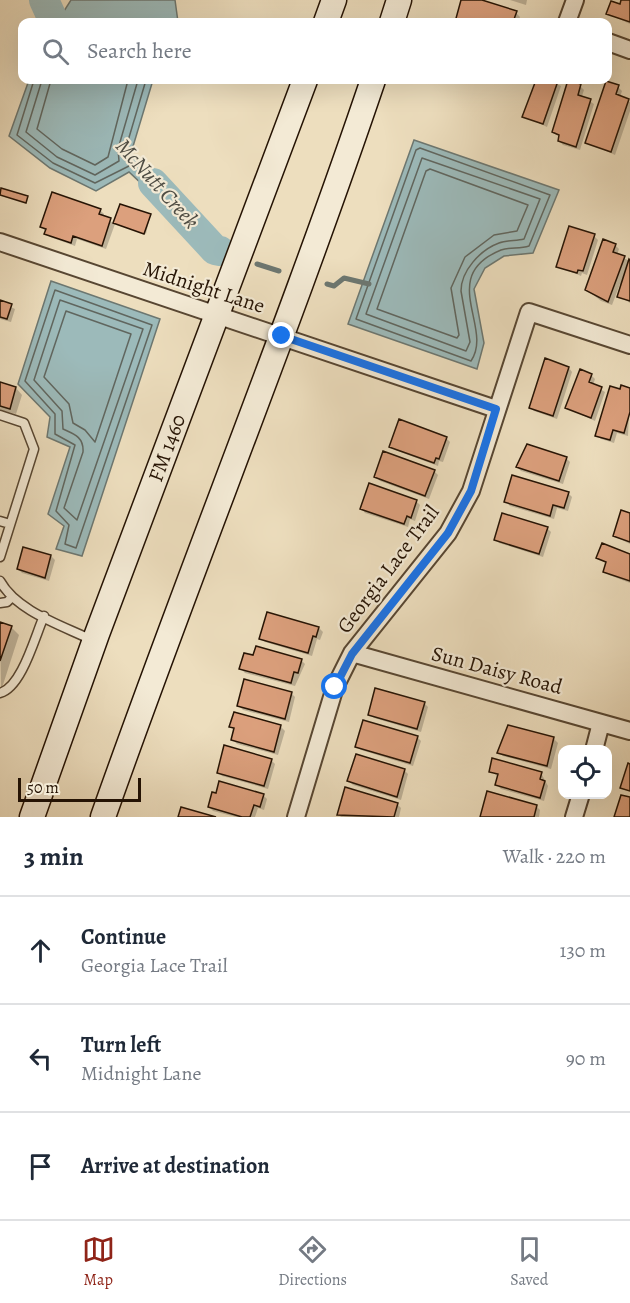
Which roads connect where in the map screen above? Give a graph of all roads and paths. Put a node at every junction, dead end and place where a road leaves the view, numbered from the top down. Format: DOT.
graph roads {
  1 [pos="399,0"];
  2 [pos="575,0"];
  3 [pos="393,18"];
  4 [pos="568,18"];
  5 [pos="612,43"];
  6 [pos="630,50"];
  7 [pos="303,84"];
  8 [pos="372,84"];
  9 [pos="0,242"];
  10 [pos="216,315"];
  11 [pos="282,336"];
  12 [pos="630,345"];
  13 [pos="496,409"];
  14 [pos="0,416"];
  15 [pos="0,521"];
  16 [pos="10,524"];
  17 [pos="0,557"];
  18 [pos="0,581"];
  19 [pos="12,597"];
  20 [pos="0,603"];
  21 [pos="44,616"];
  22 [pos="94,641"];
  23 [pos="352,654"];
  24 [pos="0,693"];
  25 [pos="601,723"];
  26 [pos="630,731"];
  27 [pos="595,745"];
  28 [pos="579,799"];
  29 [pos="32,817"];
  30 [pos="103,817"];
  31 [pos="296,817"];
  32 [pos="574,817"];
  1 -- 3 [label="main road"];
  2 -- 4 [label="street"];
  5 -- 6 [label="street"];
  7 -- 10 [label="main road, FM 1460 / FM 1460"];
  8 -- 11 [label="main road"];
  9 -- 10 [label="street, Midnight Lane"];
  10 -- 11 [label="street, Midnight Lane"];
  10 -- 22 [label="main road, FM 1460 / FM 1460"];
  11 -- 13 [label="street, Midnight Lane"];
  11 -- 30 [label="main road"];
  12 -- 13 [label="street, Georgia Lace Trail"];
  13 -- 23 [label="street, Georgia Lace Trail"];
  14 -- 16 [label="lane"];
  15 -- 16 [label="lane"];
  16 -- 17 [label="lane"];
  18 -- 19 [label="lane"];
  19 -- 20 [label="lane"];
  19 -- 21 [label="lane"];
  21 -- 22 [label="lane"];
  21 -- 24 [label="lane"];
  22 -- 29 [label="main road, FM 1460 / FM 1460"];
  23 -- 25 [label="street, Sun Daisy Road"];
  23 -- 31 [label="street, Georgia Lace Trail"];
  25 -- 26 [label="street, Sun Daisy Road"];
  25 -- 27 [label="street"];
  28 -- 32 [label="street"];
}
